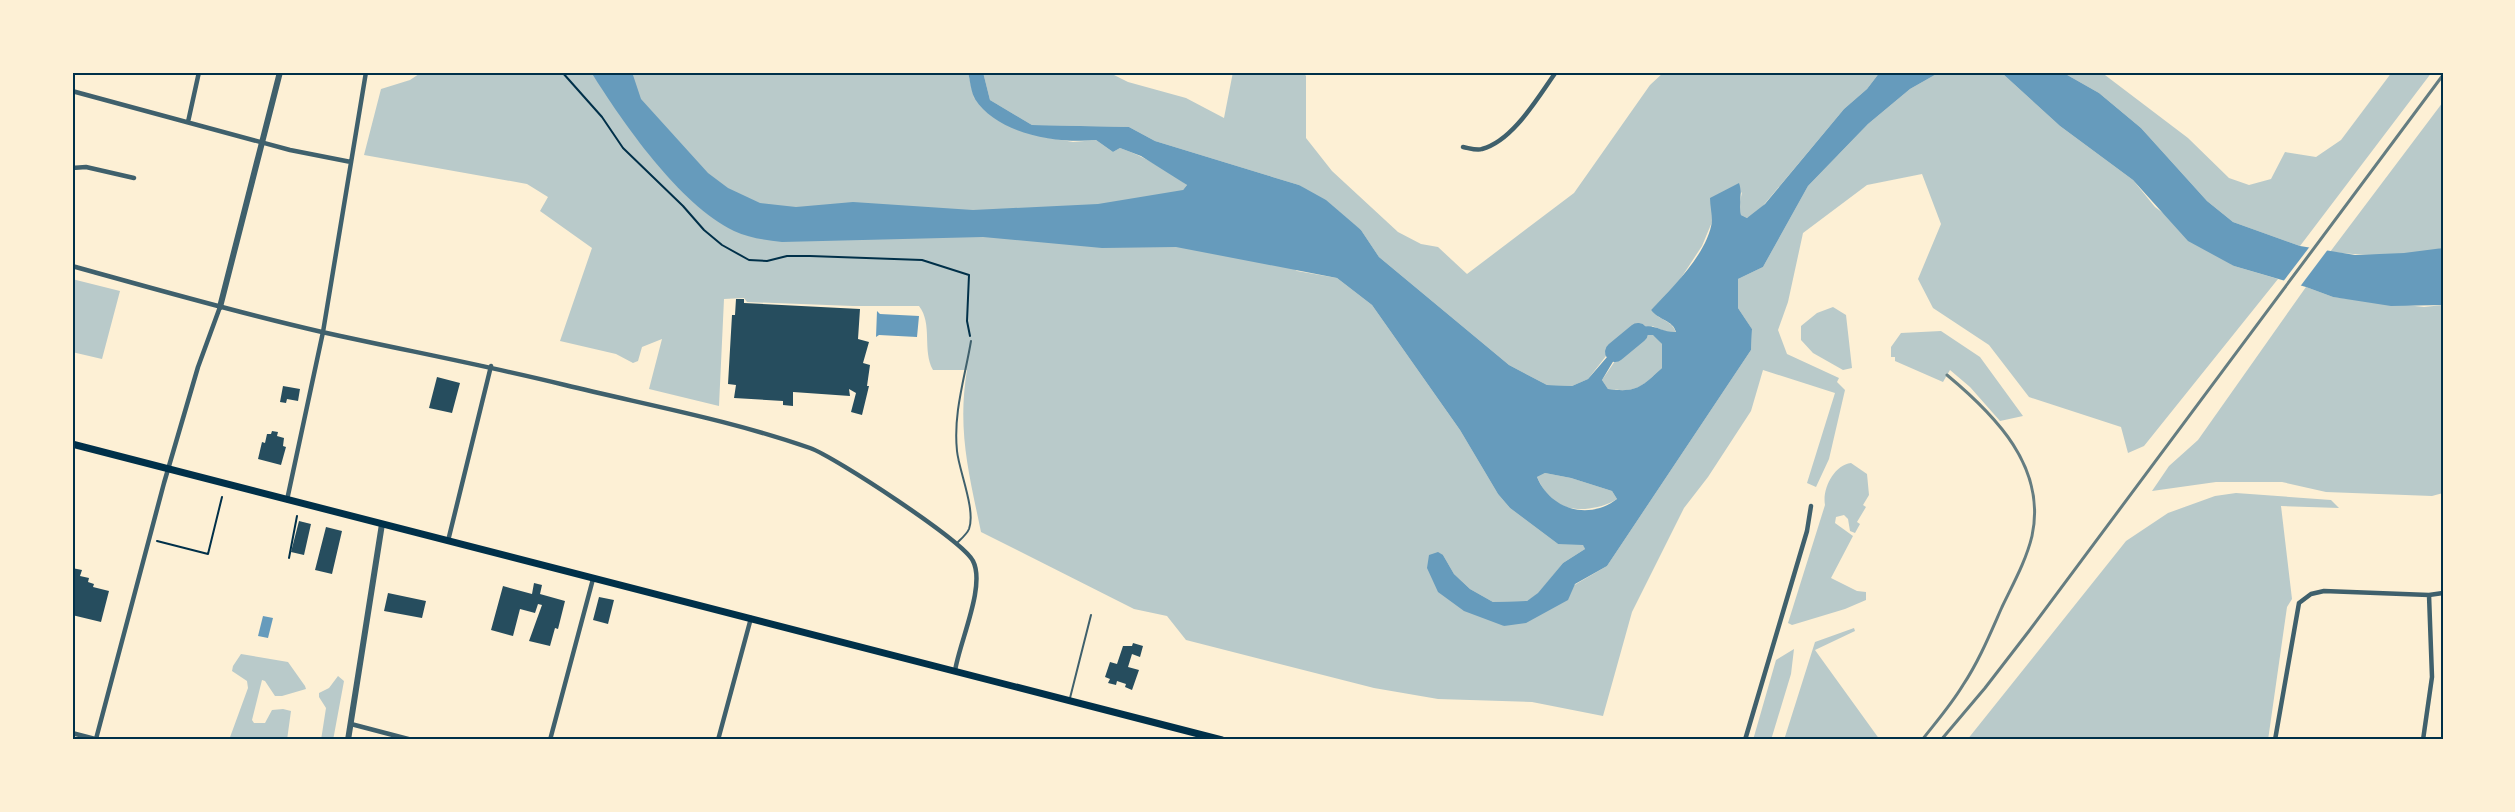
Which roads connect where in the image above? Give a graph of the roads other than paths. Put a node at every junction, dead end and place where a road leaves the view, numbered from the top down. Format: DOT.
graph roads {
  1 [pos="199,72"];
  2 [pos="280,72"];
  3 [pos="366,72"];
  4 [pos="1556,72"];
  5 [pos="72,91"];
  6 [pos="188,122"];
  7 [pos="261,142"];
  8 [pos="1463,147"];
  9 [pos="351,162"];
  10 [pos="72,168"];
  11 [pos="134,178"];
  12 [pos="72,266"];
  13 [pos="220,307"];
  14 [pos="323,332"];
  15 [pos="971,340"];
  16 [pos="491,366"];
  17 [pos="72,444"];
  18 [pos="168,468"];
  19 [pos="287,500"];
  20 [pos="1811,506"];
  21 [pos="382,525"];
  22 [pos="448,541"];
  23 [pos="957,543"];
  24 [pos="593,579"];
  25 [pos="2443,593"];
  26 [pos="2429,595"];
  27 [pos="1091,615"];
  28 [pos="751,618"];
  29 [pos="955,671"];
  30 [pos="1069,700"];
  31 [pos="351,724"];
  32 [pos="72,733"];
  33 [pos="97,740"];
  34 [pos="348,740"];
  35 [pos="412,740"];
  36 [pos="550,740"];
  37 [pos="718,740"];
  38 [pos="1222,740"];
  39 [pos="1745,740"];
  40 [pos="2275,740"];
  41 [pos="2423,740"];
  1 -- 6 [label="street"];
  2 -- 7 [label="street"];
  3 -- 9 [label="street"];
  4 -- 8 [label="street"];
  5 -- 6 [label="street"];
  6 -- 7 [label="street"];
  7 -- 9 [label="street"];
  7 -- 13 [label="street"];
  9 -- 14 [label="street"];
  10 -- 11 [label="street"];
  12 -- 13 [label="street"];
  13 -- 14 [label="street"];
  13 -- 18 [label="street"];
  14 -- 16 [label="street"];
  14 -- 19 [label="street"];
  15 -- 23 [label="lane"];
  16 -- 22 [label="street"];
  16 -- 23 [label="street"];
  17 -- 18 [label="main road"];
  18 -- 19 [label="main road"];
  18 -- 33 [label="street"];
  19 -- 21 [label="main road"];
  20 -- 39 [label="street"];
  21 -- 22 [label="main road"];
  21 -- 31 [label="street"];
  22 -- 24 [label="main road"];
  23 -- 29 [label="street"];
  24 -- 28 [label="main road"];
  24 -- 36 [label="street"];
  25 -- 26 [label="street"];
  26 -- 40 [label="street"];
  26 -- 41 [label="street"];
  27 -- 30 [label="lane"];
  28 -- 29 [label="main road"];
  28 -- 37 [label="street"];
  29 -- 30 [label="main road"];
  30 -- 38 [label="main road"];
  31 -- 34 [label="street"];
  31 -- 35 [label="street"];
  32 -- 33 [label="street"];
}
